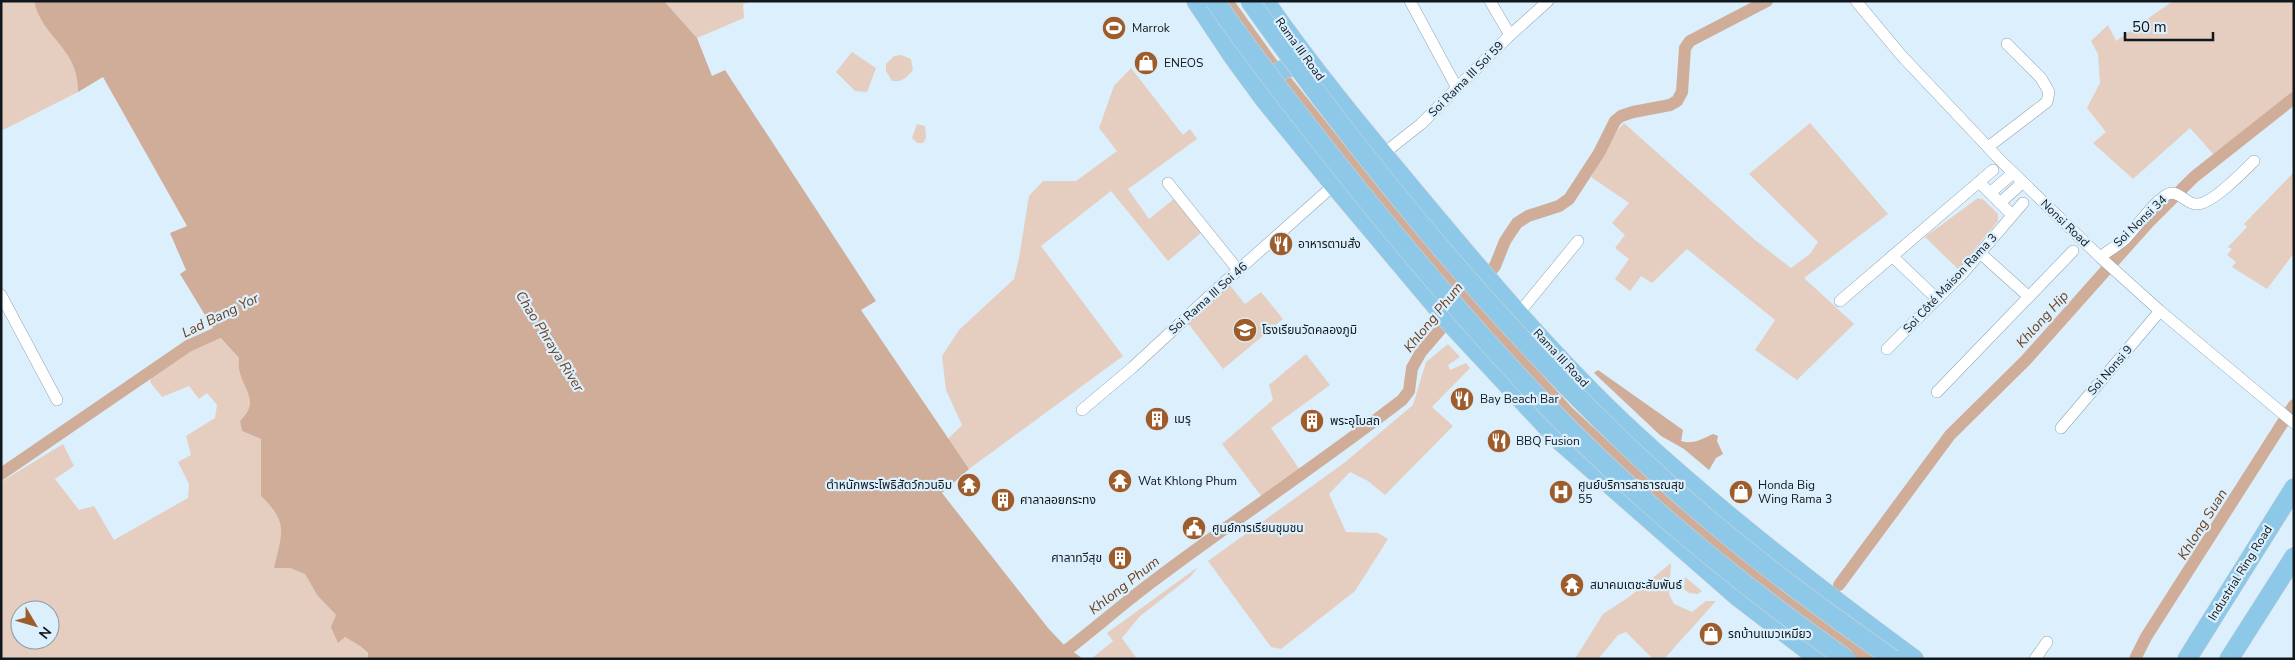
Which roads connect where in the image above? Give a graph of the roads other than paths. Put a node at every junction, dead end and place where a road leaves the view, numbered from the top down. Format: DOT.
graph roads {
  1 [pos="1196,1"];
  2 [pos="1215,1"];
  3 [pos="1250,1"];
  4 [pos="1265,1"];
  5 [pos="1410,1"];
  6 [pos="1490,1"];
  7 [pos="1548,1"];
  8 [pos="1856,1"];
  9 [pos="1510,35"];
  10 [pos="2007,44"];
  11 [pos="1312,68"];
  12 [pos="1457,88"];
  13 [pos="1264,99"];
  14 [pos="1988,147"];
  15 [pos="1383,154"];
  16 [pos="2254,161"];
  17 [pos="1992,170"];
  18 [pos="2014,173"];
  19 [pos="1979,182"];
  20 [pos="2023,182"];
  21 [pos="1168,183"];
  22 [pos="1334,185"];
  23 [pos="1990,193"];
  24 [pos="2000,203"];
  25 [pos="2023,203"];
  26 [pos="2012,215"];
  27 [pos="1578,241"];
  28 [pos="2073,251"];
  29 [pos="1980,252"];
  30 [pos="1892,256"];
  31 [pos="2102,259"];
  32 [pos="1238,270"];
  33 [pos="1,295"];
  34 [pos="2029,298"];
  35 [pos="1937,299"];
  36 [pos="1840,301"];
  37 [pos="2160,311"];
  38 [pos="1519,313"];
  39 [pos="1887,349"];
  40 [pos="1937,392"];
  41 [pos="57,400"];
  42 [pos="1082,410"];
  43 [pos="2289,420"];
  44 [pos="2061,428"];
  45 [pos="2294,488"];
  46 [pos="2294,556"];
  47 [pos="2047,642"];
  48 [pos="1819,659"];
  49 [pos="1846,659"];
  50 [pos="1893,659"];
  51 [pos="1914,659"];
  52 [pos="2035,659"];
  53 [pos="2187,659"];
  54 [pos="2229,659"];
  1 -- 13 [label="main road"];
  2 -- 49 [label="main road, bridge"];
  3 -- 50 [label="main road, Rama III Road, bridge"];
  4 -- 11 [label="main road, Rama III Road"];
  5 -- 12 [label="street"];
  6 -- 9 [label="street"];
  7 -- 9 [label="street, Soi Rama III Soi 59"];
  8 -- 14 [label="street, Nonsi Road"];
  9 -- 12 [label="street, Soi Rama III Soi 59"];
  10 -- 14 [label="street"];
  11 -- 13 [label="main road"];
  11 -- 15 [label="main road, Rama III Road"];
  12 -- 15 [label="street, Soi Rama III Soi 59"];
  13 -- 22 [label="main road"];
  14 -- 18 [label="street, Nonsi Road"];
  15 -- 38 [label="main road, Rama III Road"];
  16 -- 31 [label="street, Soi Nonsi 34"];
  17 -- 19 [label="street"];
  18 -- 20 [label="street, Nonsi Road"];
  18 -- 23 [label="street"];
  19 -- 23 [label="street"];
  19 -- 30 [label="street"];
  20 -- 24 [label="street"];
  20 -- 31 [label="street, Nonsi Road"];
  21 -- 32 [label="street"];
  22 -- 32 [label="street, Soi Rama III Soi 46"];
  22 -- 48 [label="main road"];
  23 -- 24 [label="street"];
  24 -- 26 [label="street"];
  25 -- 26 [label="street, Soi Côté Maison Rama 3"];
  26 -- 29 [label="street, Soi Côté Maison Rama 3"];
  27 -- 38 [label="street"];
  28 -- 34 [label="street"];
  29 -- 34 [label="street"];
  29 -- 35 [label="street, Soi Côté Maison Rama 3"];
  30 -- 35 [label="street"];
  30 -- 36 [label="street"];
  31 -- 37 [label="street, Nonsi Road"];
  32 -- 42 [label="street, Soi Rama III Soi 46"];
  33 -- 41 [label="street"];
  34 -- 40 [label="street"];
  35 -- 39 [label="street, Soi Côté Maison Rama 3"];
  37 -- 43 [label="street, Nonsi Road"];
  37 -- 44 [label="street, Soi Nonsi 9"];
  38 -- 51 [label="main road, Rama III Road"];
  45 -- 53 [label="main road, Industrial Ring Road"];
  46 -- 54 [label="main road"];
  47 -- 52 [label="street"];
}
